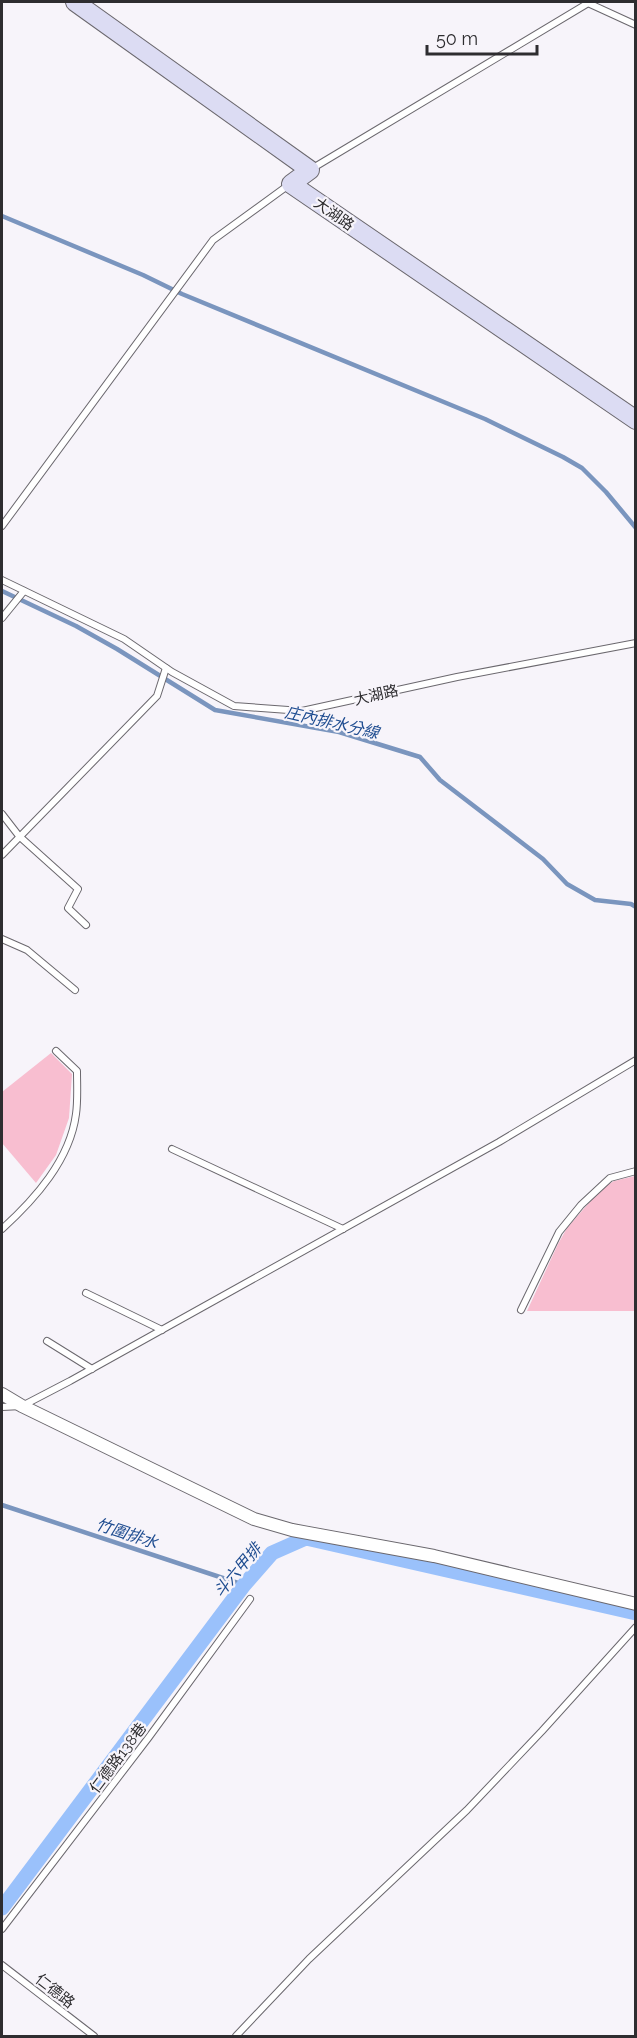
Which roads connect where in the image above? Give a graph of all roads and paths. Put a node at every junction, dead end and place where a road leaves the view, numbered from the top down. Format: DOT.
graph roads {
  1 [pos="75,2"];
  2 [pos="589,2"];
  3 [pos="636,25"];
  4 [pos="310,170"];
  5 [pos="291,184"];
  6 [pos="636,420"];
  7 [pos="2,526"];
  8 [pos="2,580"];
  9 [pos="24,591"];
  10 [pos="2,618"];
  11 [pos="636,643"];
  12 [pos="166,668"];
  13 [pos="2,814"];
  14 [pos="19,836"];
  15 [pos="2,855"];
  16 [pos="86,925"];
  17 [pos="2,939"];
  18 [pos="75,990"];
  19 [pos="56,1051"];
  20 [pos="636,1060"];
  21 [pos="172,1149"];
  22 [pos="636,1171"];
  23 [pos="2,1229"];
  24 [pos="343,1229"];
  25 [pos="86,1293"];
  26 [pos="521,1310"];
  27 [pos="162,1330"];
  28 [pos="47,1341"];
  29 [pos="92,1369"];
  30 [pos="2,1394"];
  31 [pos="22,1406"];
  32 [pos="2,1407"];
  33 [pos="250,1599"];
  34 [pos="636,1604"];
  35 [pos="636,1627"];
  36 [pos="2,1929"];
  37 [pos="2,1965"];
  38 [pos="94,2037"];
  39 [pos="236,2037"];
  1 -- 4 [label="street"];
  2 -- 3 [label="lane"];
  2 -- 4 [label="lane"];
  4 -- 5 [label="street"];
  5 -- 6 [label="street, 大湖路"];
  5 -- 7 [label="lane"];
  8 -- 9 [label="lane, 大湖路"];
  9 -- 10 [label="lane"];
  9 -- 12 [label="lane, 大湖路"];
  11 -- 12 [label="lane, 大湖路"];
  12 -- 14 [label="lane"];
  13 -- 14 [label="lane"];
  14 -- 15 [label="lane"];
  14 -- 16 [label="lane"];
  17 -- 18 [label="lane"];
  19 -- 23 [label="lane"];
  20 -- 24 [label="lane"];
  21 -- 24 [label="lane"];
  22 -- 26 [label="lane"];
  24 -- 27 [label="lane"];
  25 -- 27 [label="lane"];
  27 -- 29 [label="lane"];
  28 -- 29 [label="lane"];
  29 -- 31 [label="lane"];
  30 -- 31 [label="street"];
  31 -- 32 [label="lane"];
  31 -- 34 [label="street"];
  33 -- 36 [label="lane, 仁德路138巷"];
  35 -- 39 [label="lane"];
  37 -- 38 [label="lane, 仁德路"];
}
